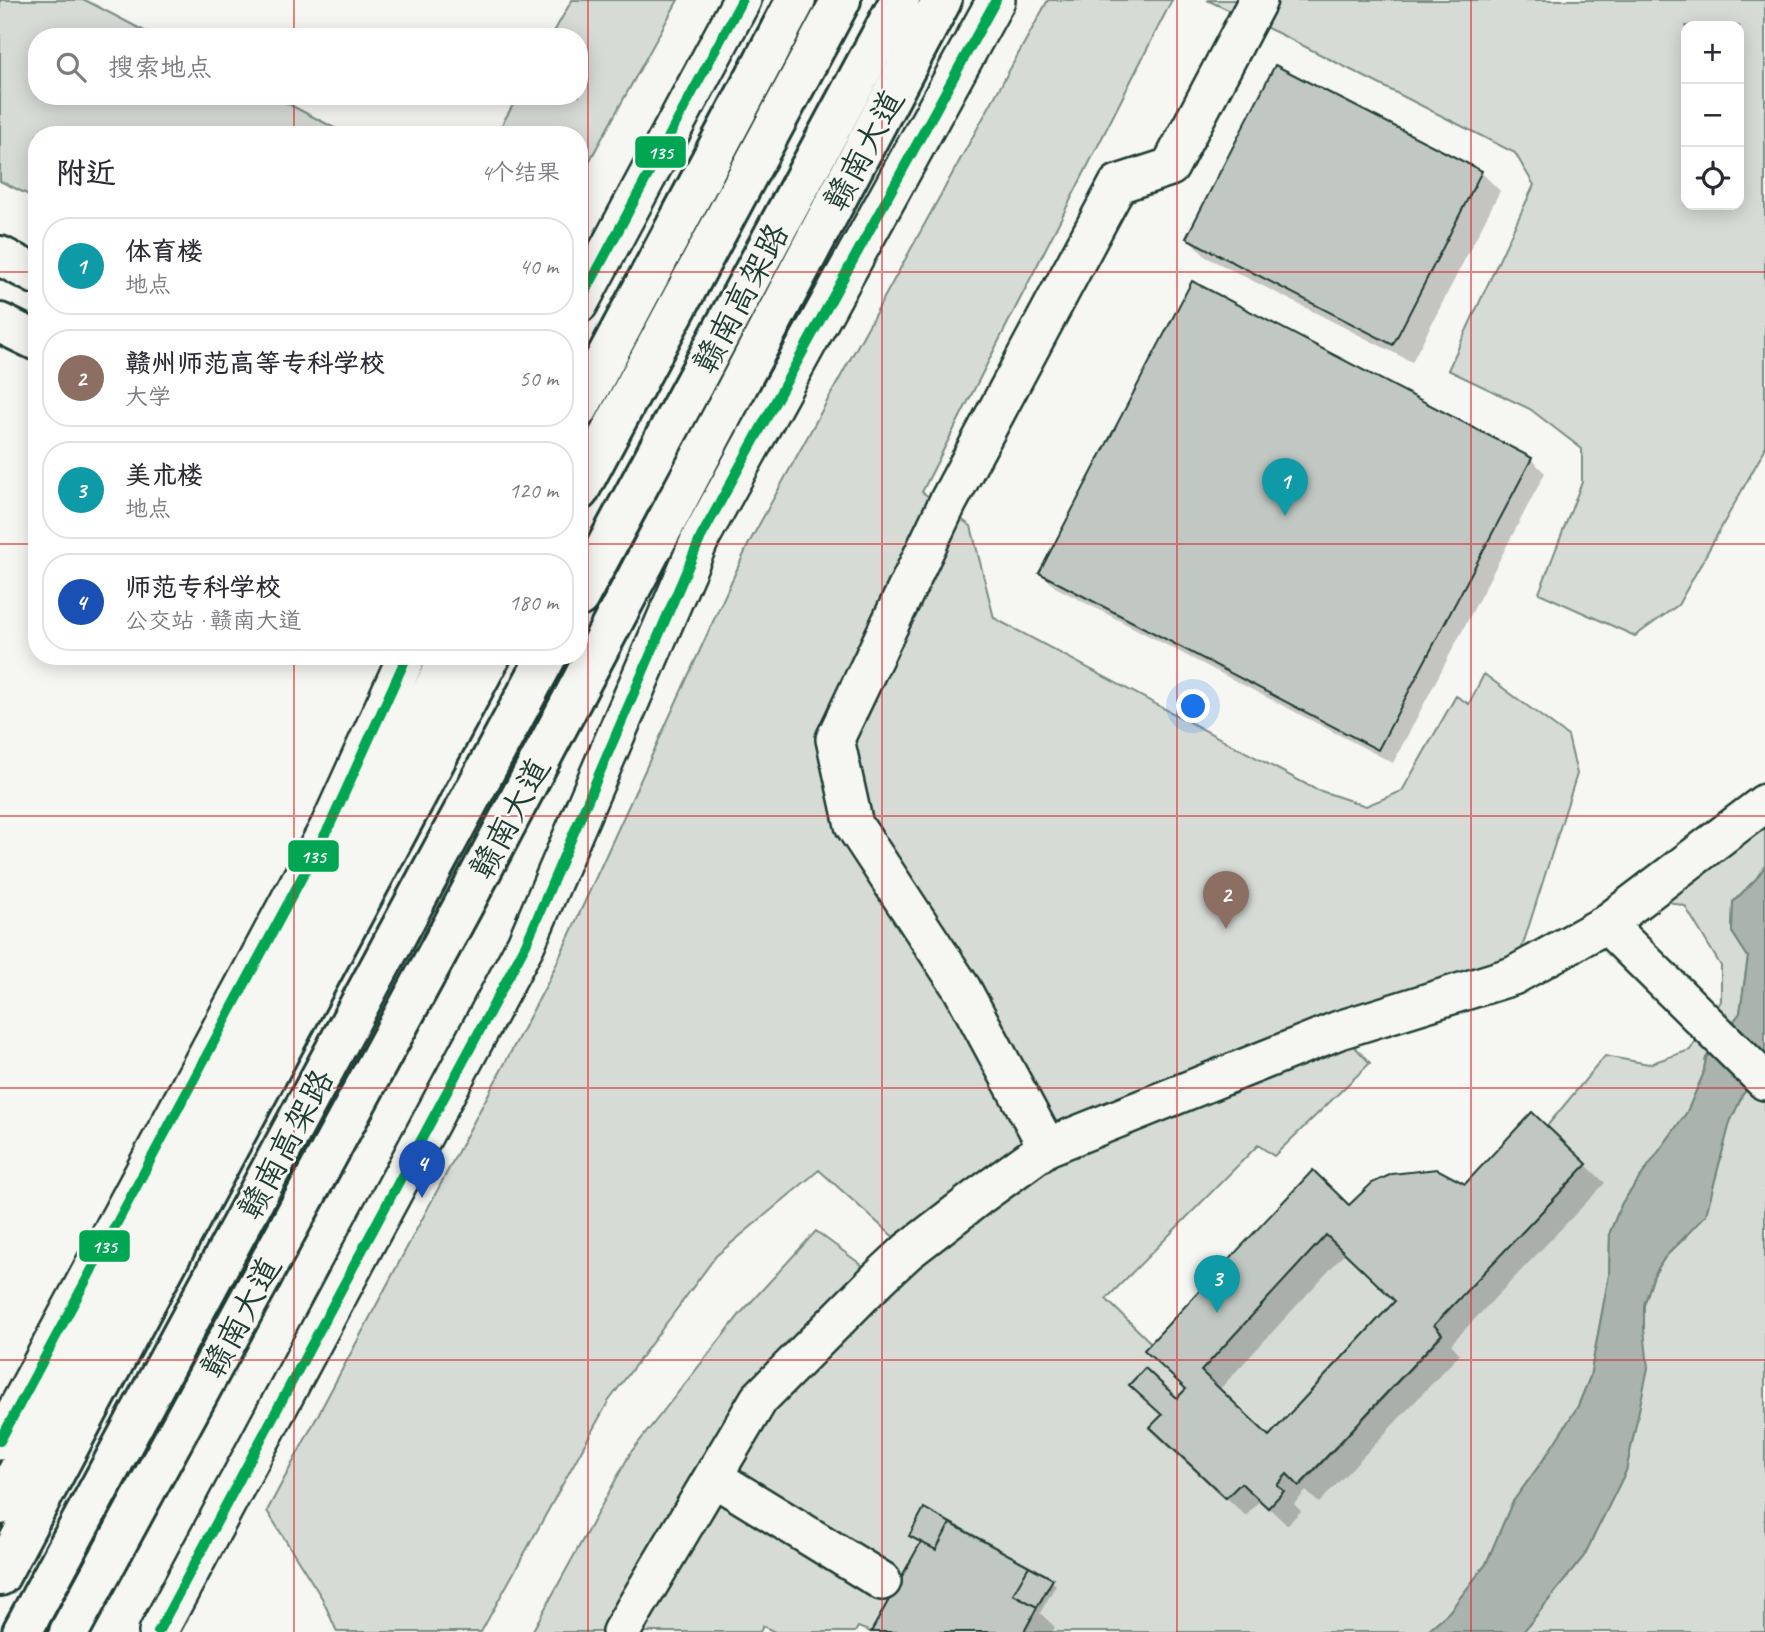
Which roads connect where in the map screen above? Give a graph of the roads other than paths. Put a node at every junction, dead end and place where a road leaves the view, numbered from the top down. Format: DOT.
graph roads {
  1 [pos="742,0"];
  2 [pos="796,0"];
  3 [pos="841,0"];
  4 [pos="900,0"];
  5 [pos="942,0"];
  6 [pos="996,0"];
  7 [pos="1258,0"];
  8 [pos="0,256"];
  9 [pos="28,270"];
  10 [pos="588,287"];
  11 [pos="0,323"];
  12 [pos="28,337"];
  13 [pos="588,391"];
  14 [pos="588,474"];
  15 [pos="588,580"];
  16 [pos="403,665"];
  17 [pos="445,665"];
  18 [pos="486,665"];
  19 [pos="542,665"];
  20 [pos="1765,803"];
  21 [pos="1606,924"];
  22 [pos="1765,1081"];
  23 [pos="1047,1147"];
  24 [pos="0,1441"];
  25 [pos="713,1478"];
  26 [pos="0,1505"];
  27 [pos="0,1576"];
  28 [pos="882,1581"];
  29 [pos="22,1632"];
  30 [pos="69,1632"];
  31 [pos="158,1632"];
  32 [pos="621,1632"];
  1 -- 10 [label="street"];
  2 -- 13 [label="main road"];
  3 -- 14 [label="main road, 赣南高架路"];
  4 -- 15 [label="main road, 赣南高架路"];
  5 -- 30 [label="main road, 赣南大道"];
  6 -- 31 [label="street"];
  7 -- 23 [label="street"];
  8 -- 9 [label="main road"];
  11 -- 12 [label="main road"];
  16 -- 24 [label="street"];
  17 -- 26 [label="main road"];
  18 -- 27 [label="main road, 赣南高架路"];
  19 -- 29 [label="main road, 赣南高架路"];
  20 -- 21 [label="street"];
  21 -- 22 [label="street"];
  21 -- 23 [label="street"];
  23 -- 25 [label="street"];
  25 -- 28 [label="street"];
  25 -- 32 [label="street"];
}
